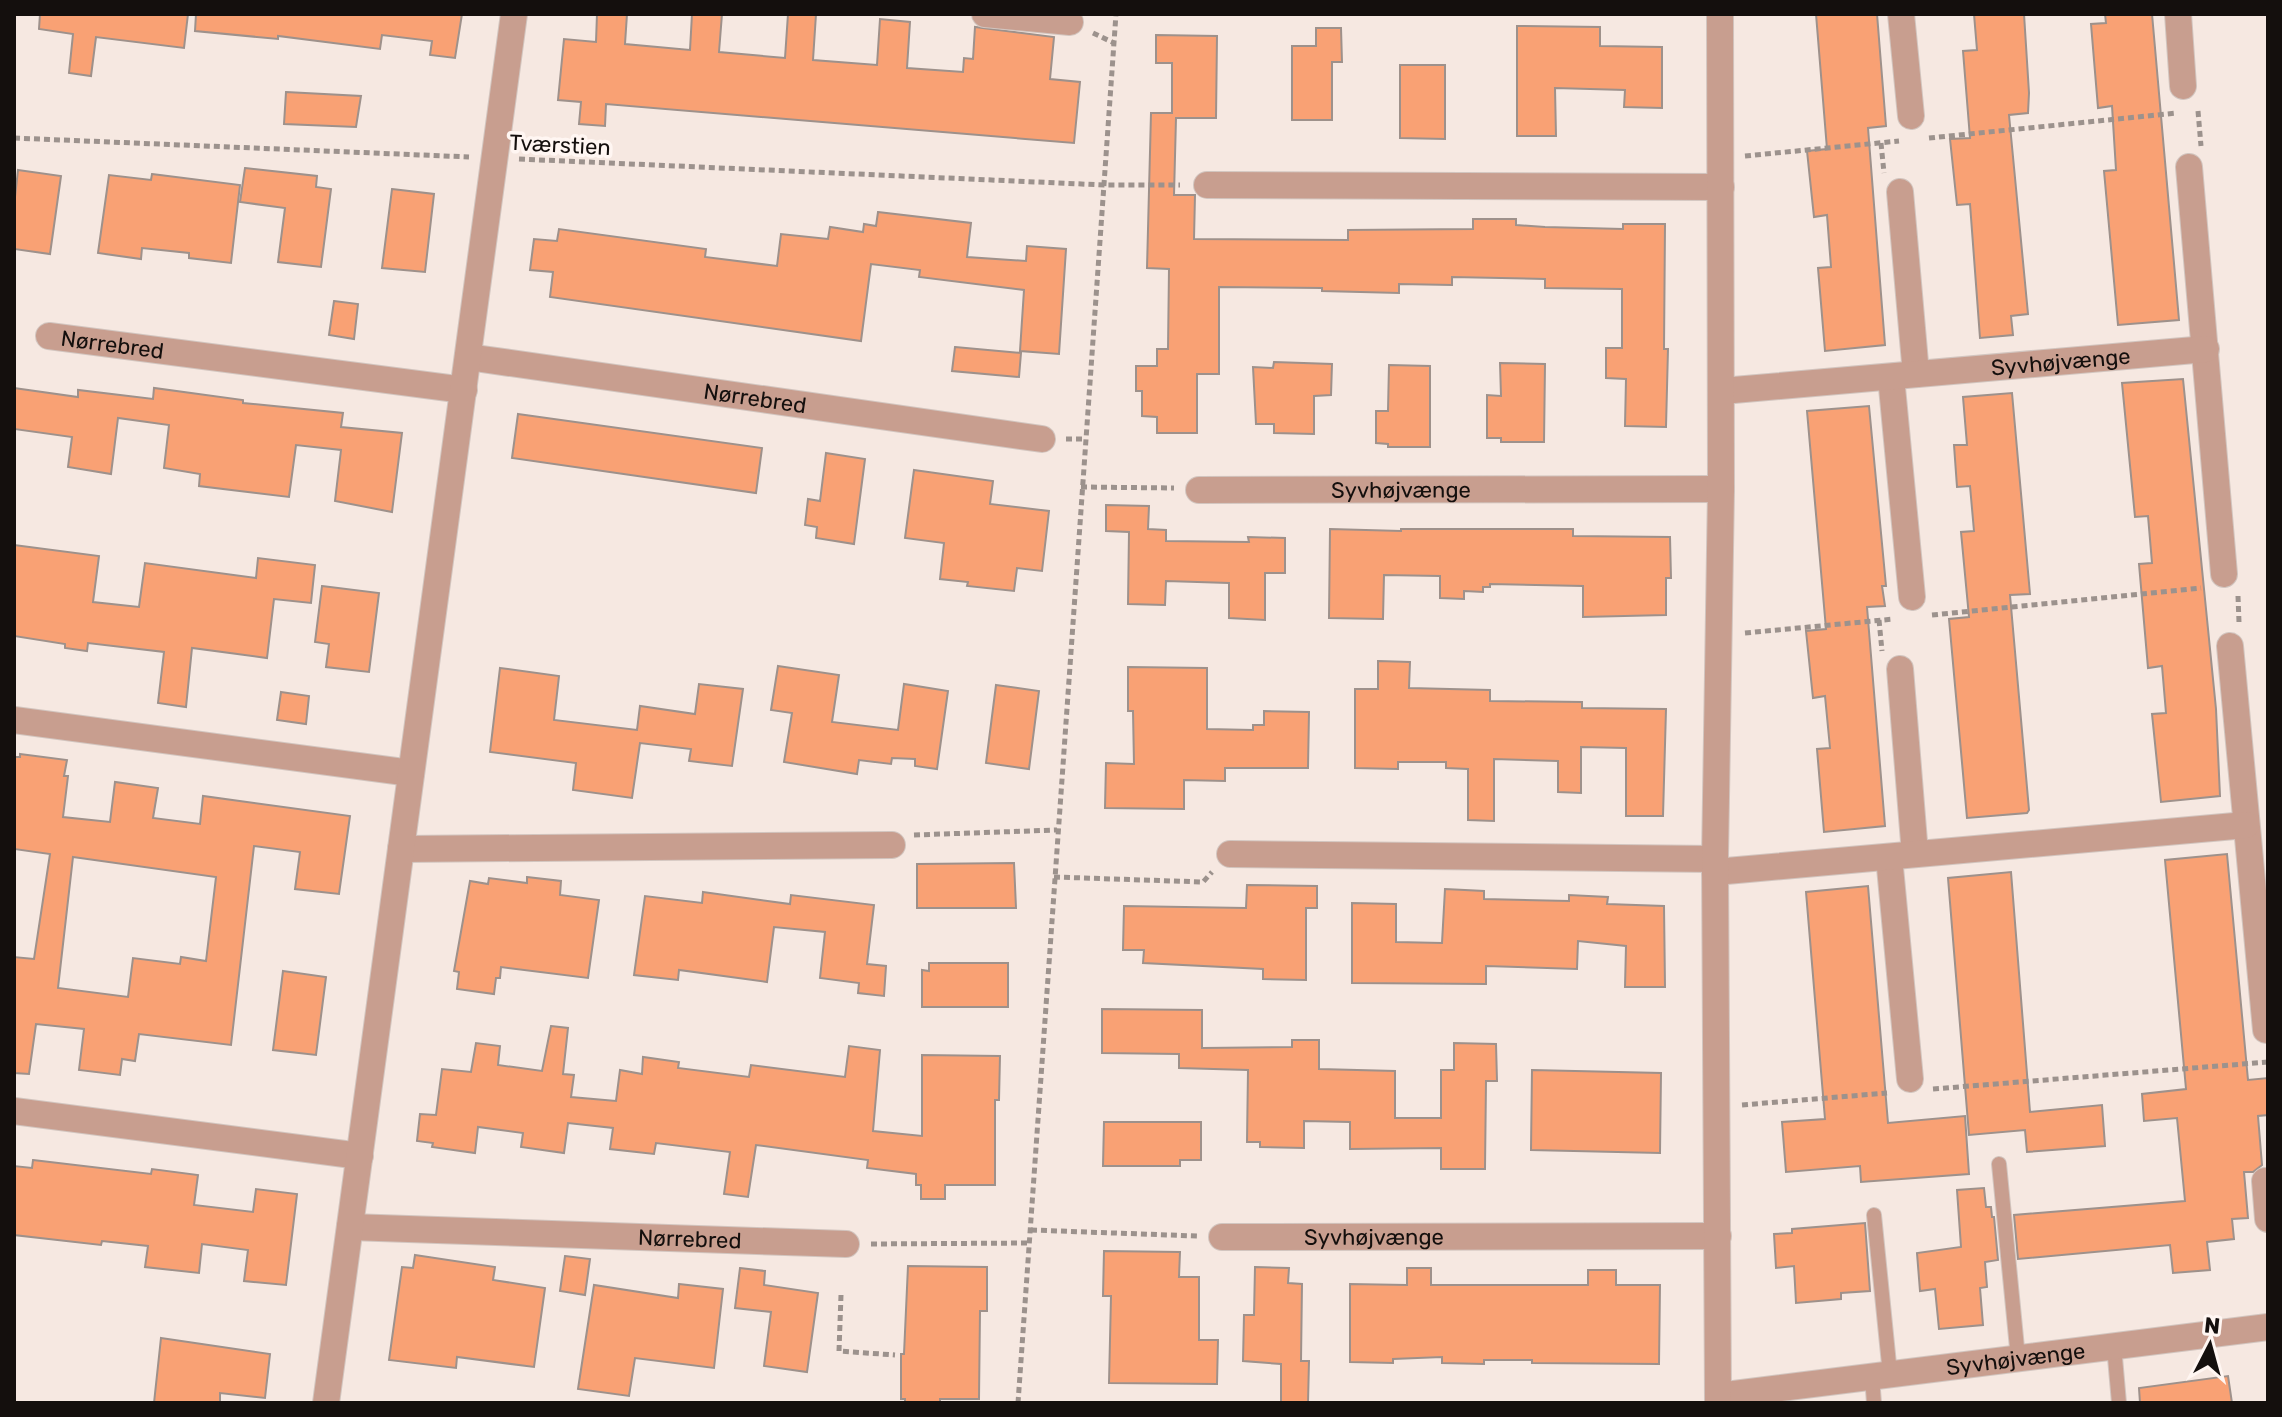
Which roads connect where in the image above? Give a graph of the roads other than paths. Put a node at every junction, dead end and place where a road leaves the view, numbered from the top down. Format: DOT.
graph roads {
  1 [pos="514,14"];
  2 [pos="985,14"];
  3 [pos="1720,14"];
  4 [pos="1901,14"];
  5 [pos="2178,14"];
  6 [pos="1070,22"];
  7 [pos="2183,99"];
  8 [pos="1913,128"];
  9 [pos="2189,167"];
  10 [pos="1207,185"];
  11 [pos="1721,187"];
  12 [pos="1900,192"];
  13 [pos="49,336"];
  14 [pos="2206,349"];
  15 [pos="468,357"];
  16 [pos="1904,375"];
  17 [pos="464,390"];
  18 [pos="1722,391"];
  19 [pos="1042,439"];
  20 [pos="1721,489"];
  21 [pos="1199,490"];
  22 [pos="2215,581"];
  23 [pos="1906,608"];
  24 [pos="2230,646"];
  25 [pos="1900,669"];
  26 [pos="14,720"];
  27 [pos="411,773"];
  28 [pos="2246,825"];
  29 [pos="892,845"];
  30 [pos="401,849"];
  31 [pos="1230,854"];
  32 [pos="1902,855"];
  33 [pos="1715,866"];
  34 [pos="2266,1030"];
  35 [pos="1914,1087"];
  36 [pos="14,1111"];
  37 [pos="360,1156"];
  38 [pos="1999,1164"];
  39 [pos="2265,1181"];
  40 [pos="1874,1215"];
  41 [pos="2268,1219"];
  42 [pos="350,1227"];
  43 [pos="1718,1236"];
  44 [pos="1222,1237"];
  45 [pos="846,1244"];
  46 [pos="2268,1327"];
  47 [pos="2114,1346"];
  48 [pos="2018,1358"];
  49 [pos="1878,1385"];
  50 [pos="1718,1400"];
  51 [pos="326,1403"];
  52 [pos="2119,1403"];
  1 -- 15 [label="street"];
  2 -- 6 [label="street"];
  3 -- 11 [label="street, Syvhøjvænge"];
  4 -- 8 [label="street"];
  5 -- 7 [label="street"];
  9 -- 14 [label="street"];
  10 -- 11 [label="street"];
  11 -- 18 [label="street, Syvhøjvænge"];
  12 -- 16 [label="street"];
  13 -- 17 [label="street, Nørrebred"];
  14 -- 16 [label="street, Syvhøjvænge"];
  14 -- 22 [label="street"];
  15 -- 17 [label="street"];
  15 -- 19 [label="street, Nørrebred"];
  16 -- 18 [label="street, Syvhøjvænge"];
  16 -- 23 [label="street"];
  17 -- 27 [label="street"];
  18 -- 20 [label="street, Syvhøjvænge"];
  20 -- 21 [label="street, Syvhøjvænge"];
  20 -- 33 [label="street, Syvhøjvænge"];
  24 -- 28 [label="street"];
  25 -- 32 [label="street"];
  26 -- 27 [label="street"];
  27 -- 30 [label="street"];
  28 -- 32 [label="street"];
  28 -- 34 [label="street"];
  29 -- 30 [label="street"];
  30 -- 37 [label="street"];
  31 -- 33 [label="street"];
  32 -- 33 [label="street"];
  32 -- 35 [label="street"];
  33 -- 43 [label="street, Syvhøjvænge"];
  36 -- 37 [label="street"];
  37 -- 42 [label="street"];
  38 -- 48 [label="lane"];
  39 -- 41 [label="street"];
  40 -- 49 [label="lane"];
  42 -- 45 [label="street, Nørrebred"];
  42 -- 51 [label="street"];
  43 -- 44 [label="street, Syvhøjvænge"];
  43 -- 50 [label="street, Syvhøjvænge"];
  46 -- 47 [label="street, Syvhøjvænge"];
  47 -- 48 [label="street, Syvhøjvænge"];
  47 -- 52 [label="lane"];
  48 -- 49 [label="street, Syvhøjvænge"];
  49 -- 50 [label="street, Syvhøjvænge"];
}
